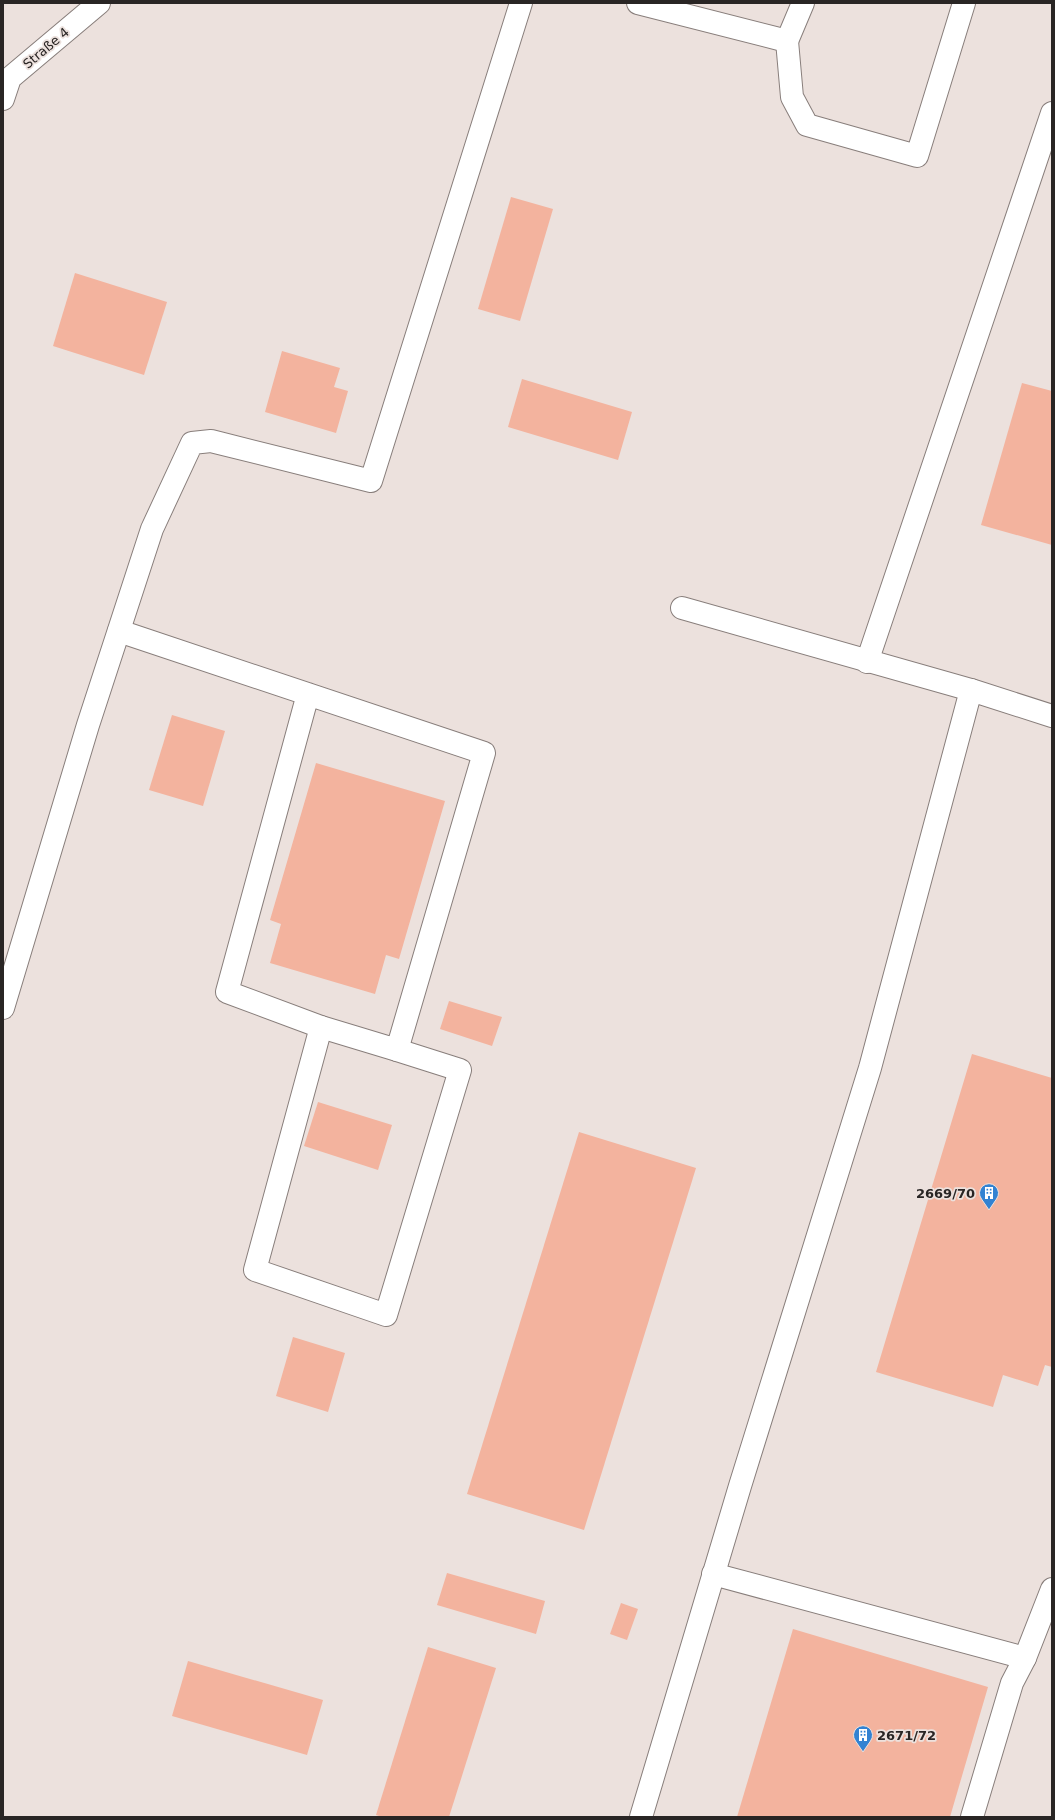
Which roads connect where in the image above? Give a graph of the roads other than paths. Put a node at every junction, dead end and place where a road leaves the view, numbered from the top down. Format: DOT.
graph roads {
  1 [pos="99,3"];
  2 [pos="521,3"];
  3 [pos="638,3"];
  4 [pos="803,3"];
  5 [pos="964,3"];
  6 [pos="787,41"];
  7 [pos="3,99"];
  8 [pos="1052,113"];
  9 [pos="682,608"];
  10 [pos="119,631"];
  11 [pos="867,662"];
  12 [pos="971,690"];
  13 [pos="308,694"];
  14 [pos="1052,716"];
  15 [pos="3,1008"];
  16 [pos="320,1028"];
  17 [pos="397,1050"];
  18 [pos="714,1574"];
  19 [pos="1052,1589"];
  20 [pos="1025,1658"];
  21 [pos="641,1817"];
  22 [pos="972,1817"];
  1 -- 7 [label="lane, Straße 4"];
  2 -- 10 [label="lane"];
  3 -- 6 [label="lane"];
  4 -- 6 [label="lane"];
  5 -- 6 [label="lane"];
  8 -- 11 [label="lane"];
  9 -- 11 [label="lane"];
  10 -- 13 [label="lane"];
  10 -- 15 [label="lane"];
  11 -- 12 [label="lane"];
  12 -- 14 [label="lane"];
  12 -- 18 [label="lane"];
  13 -- 16 [label="lane"];
  13 -- 17 [label="lane"];
  16 -- 17 [label="lane"];
  16 -- 17 [label="lane"];
  18 -- 20 [label="lane"];
  18 -- 21 [label="lane"];
  19 -- 20 [label="lane"];
  20 -- 22 [label="lane"];
}
